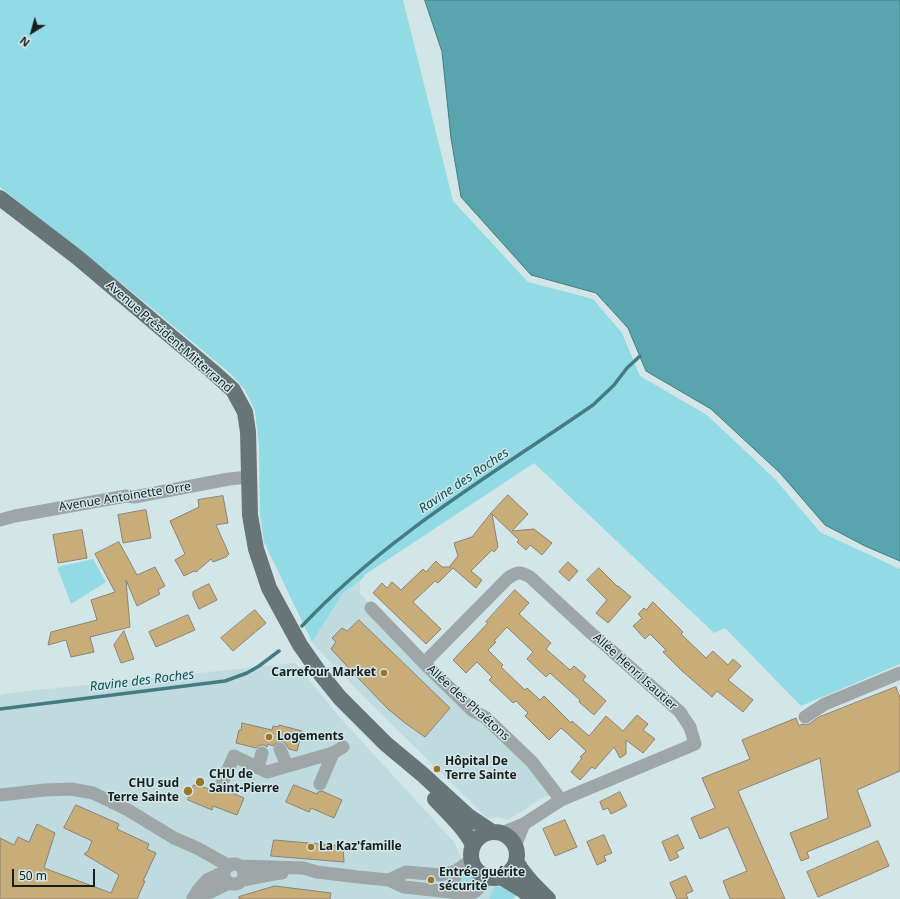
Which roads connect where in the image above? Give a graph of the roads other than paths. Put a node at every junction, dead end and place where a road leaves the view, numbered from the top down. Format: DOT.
graph roads {
  1 [pos="0,198"];
  2 [pos="249,477"];
  3 [pos="0,520"];
  4 [pos="371,608"];
  5 [pos="424,664"];
  6 [pos="900,673"];
  7 [pos="804,717"];
  8 [pos="386,744"];
  9 [pos="280,749"];
  10 [pos="262,754"];
  11 [pos="287,766"];
  12 [pos="258,768"];
  13 [pos="222,783"];
  14 [pos="320,784"];
  15 [pos="0,795"];
  16 [pos="561,800"];
  17 [pos="524,824"];
  18 [pos="497,833"];
  19 [pos="472,852"];
  20 [pos="516,853"];
  21 [pos="456,871"];
  22 [pos="230,872"];
  23 [pos="317,872"];
  24 [pos="495,877"];
  25 [pos="389,880"];
  26 [pos="458,893"];
  27 [pos="193,899"];
  28 [pos="532,899"];
  29 [pos="548,899"];
  1 -- 2 [label="main road, Avenue Président Mitterrand"];
  2 -- 3 [label="street, Avenue Antoinette Orre"];
  2 -- 8 [label="main road, Avenue Président Mitterrand"];
  4 -- 5 [label="street, Allée des Phaétons"];
  5 -- 16 [label="street, Allée des Phaétons"];
  5 -- 16 [label="street, Allée Henri Isautier"];
  6 -- 7 [label="street"];
  8 -- 18 [label="main road, Avenue Président Mitterrand"];
  8 -- 19 [label="main road, Avenue Président Mitterrand"];
  9 -- 11 [label="street"];
  10 -- 12 [label="street"];
  11 -- 12 [label="street"];
  11 -- 14 [label="street"];
  12 -- 13 [label="street"];
  15 -- 22 [label="street"];
  16 -- 17 [label="street, Allée Henri Isautier"];
  17 -- 18 [label="street, Allée Henri Isautier"];
  17 -- 20 [label="street"];
  18 -- 19 [label="main road"];
  18 -- 20 [label="main road"];
  19 -- 21 [label="street"];
  19 -- 24 [label="main road"];
  20 -- 24 [label="main road"];
  20 -- 29 [label="main road"];
  21 -- 25 [label="street"];
  21 -- 26 [label="street"];
  22 -- 23 [label="street"];
  22 -- 23 [label="street"];
  22 -- 27 [label="street"];
  23 -- 25 [label="street"];
  24 -- 26 [label="street"];
  24 -- 28 [label="main road"];
  25 -- 26 [label="street"];
}
